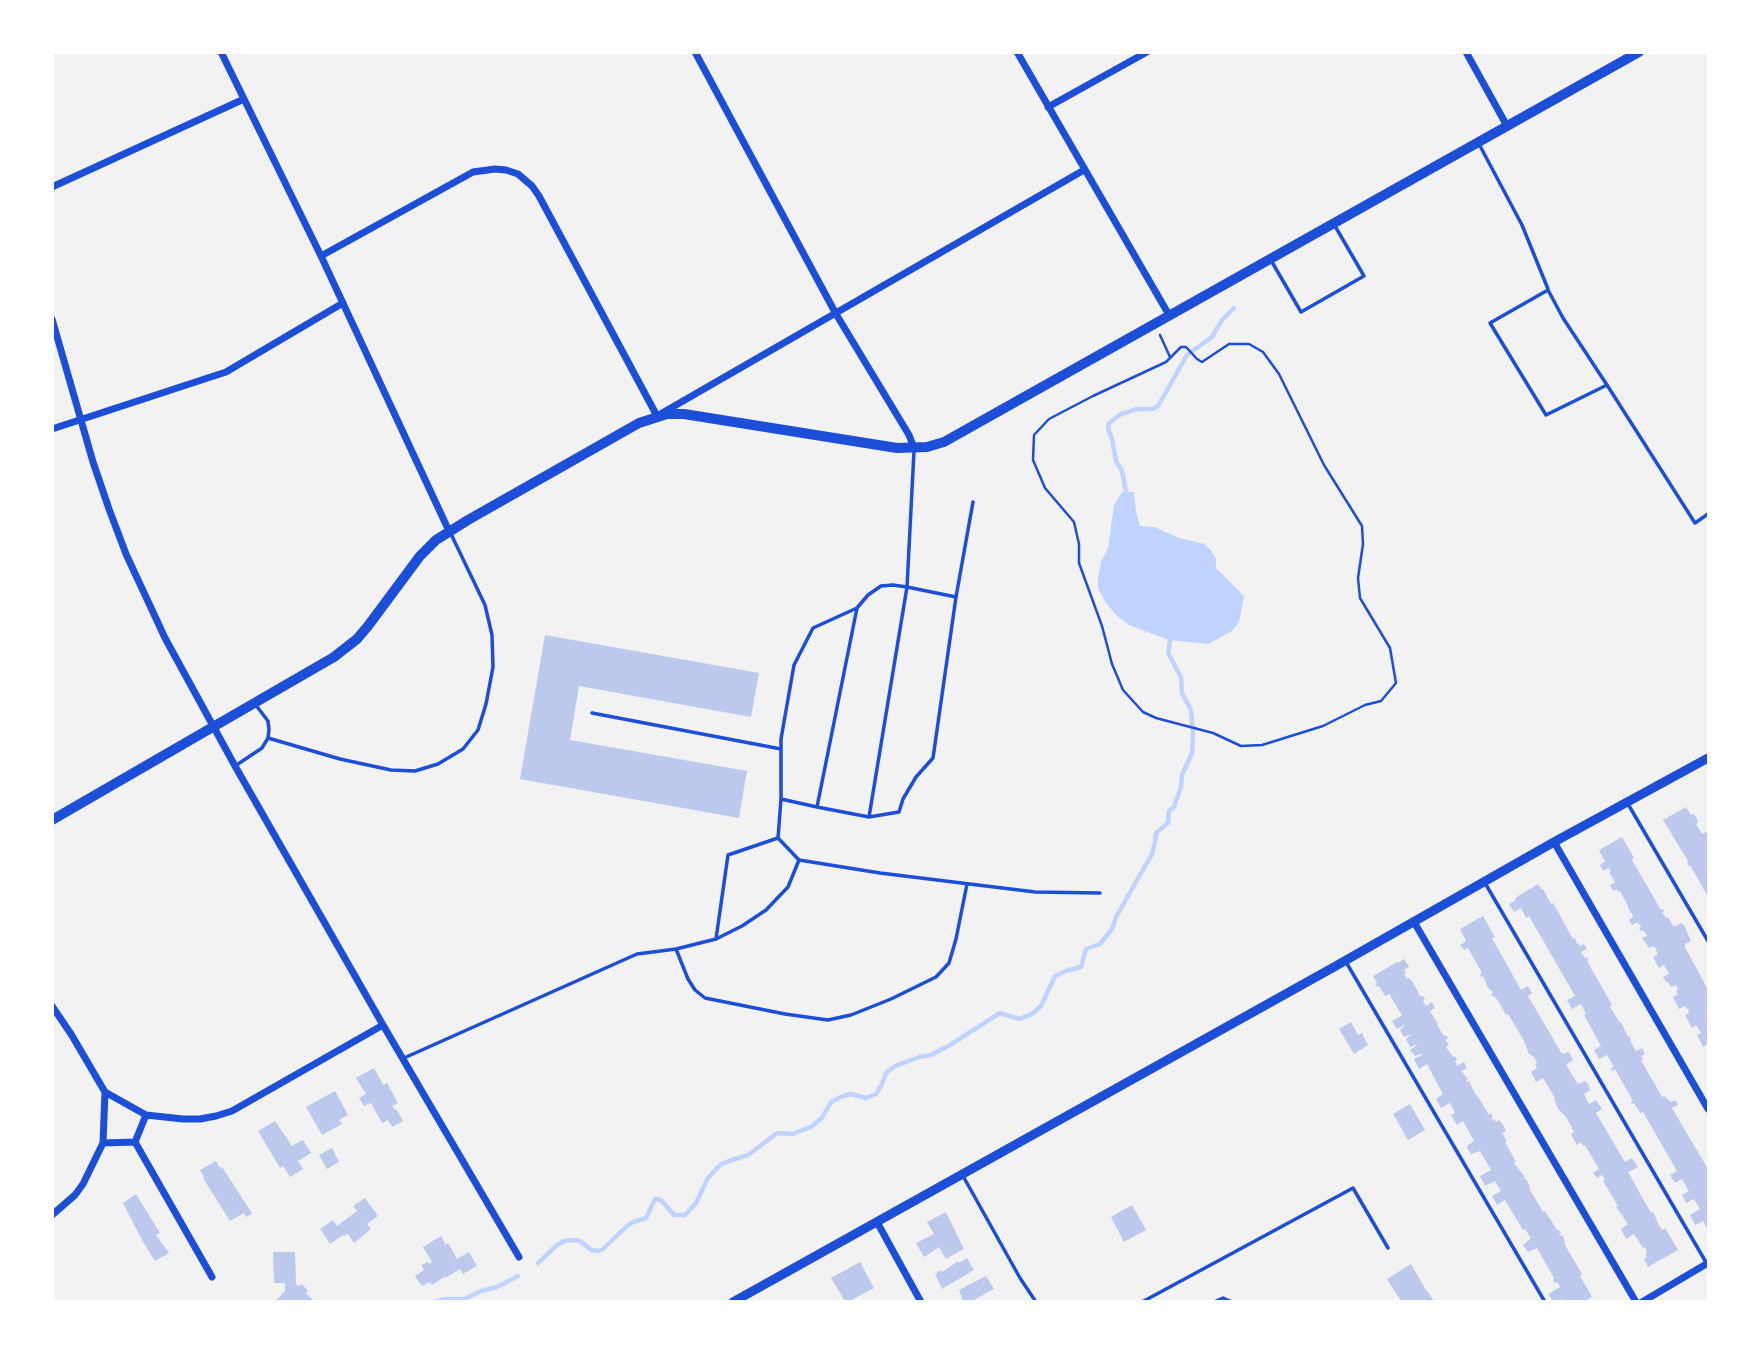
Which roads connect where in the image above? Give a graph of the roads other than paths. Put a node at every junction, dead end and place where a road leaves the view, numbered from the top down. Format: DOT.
graph roads {
  1 [pos="221,52"];
  2 [pos="695,52"];
  3 [pos="1017,52"];
  4 [pos="1147,52"];
  5 [pos="1466,52"];
  6 [pos="1639,52"];
  7 [pos="244,99"];
  8 [pos="1048,107"];
  9 [pos="1507,126"];
  10 [pos="1478,143"];
  11 [pos="1084,170"];
  12 [pos="52,187"];
  13 [pos="1334,224"];
  14 [pos="321,256"];
  15 [pos="1270,260"];
  16 [pos="1548,290"];
  17 [pos="343,303"];
  18 [pos="836,314"];
  19 [pos="1169,315"];
  20 [pos="52,319"];
  21 [pos="1607,386"];
  22 [pos="657,416"];
  23 [pos="82,419"];
  24 [pos="52,429"];
  25 [pos="914,448"];
  26 [pos="973,502"];
  27 [pos="1709,514"];
  28 [pos="449,531"];
  29 [pos="906,587"];
  30 [pos="956,597"];
  31 [pos="857,608"];
  32 [pos="254,703"];
  33 [pos="592,713"];
  34 [pos="214,726"];
  35 [pos="268,738"];
  36 [pos="781,749"];
  37 [pos="1707,761"];
  38 [pos="235,766"];
  39 [pos="781,799"];
  40 [pos="1627,802"];
  41 [pos="817,807"];
  42 [pos="869,817"];
  43 [pos="52,820"];
  44 [pos="778,838"];
  45 [pos="1555,842"];
  46 [pos="799,860"];
  47 [pos="1484,881"];
  48 [pos="967,884"];
  49 [pos="1100,893"];
  50 [pos="1414,922"];
  51 [pos="716,939"];
  52 [pos="1709,941"];
  53 [pos="676,949"];
  54 [pos="1345,961"];
  55 [pos="52,1006"];
  56 [pos="383,1025"];
  57 [pos="403,1059"];
  58 [pos="105,1092"];
  59 [pos="1709,1108"];
  60 [pos="146,1115"];
  61 [pos="135,1142"];
  62 [pos="103,1143"];
  63 [pos="962,1174"];
  64 [pos="52,1215"];
  65 [pos="877,1222"];
  66 [pos="1388,1248"];
  67 [pos="519,1257"];
  68 [pos="1708,1264"];
  69 [pos="212,1277"];
  70 [pos="733,1301"];
  71 [pos="921,1301"];
  72 [pos="1036,1301"];
  73 [pos="1142,1301"];
  74 [pos="1214,1301"];
  75 [pos="1232,1301"];
  76 [pos="1545,1301"];
  77 [pos="1636,1301"];
  78 [pos="1642,1301"];
  1 -- 7 [label="street"];
  2 -- 18 [label="street"];
  3 -- 8 [label="street"];
  4 -- 8 [label="street"];
  5 -- 9 [label="street"];
  6 -- 9 [label="main road"];
  7 -- 12 [label="street"];
  7 -- 14 [label="street"];
  8 -- 11 [label="street"];
  9 -- 10 [label="main road"];
  10 -- 13 [label="main road"];
  10 -- 16 [label="lane"];
  11 -- 18 [label="street"];
  11 -- 19 [label="street"];
  13 -- 15 [label="main road"];
  13 -- 15 [label="lane"];
  14 -- 17 [label="street"];
  14 -- 22 [label="street"];
  15 -- 19 [label="main road"];
  16 -- 21 [label="lane"];
  16 -- 21 [label="lane"];
  17 -- 23 [label="street"];
  17 -- 28 [label="street"];
  18 -- 22 [label="street"];
  18 -- 25 [label="street"];
  19 -- 25 [label="main road"];
  20 -- 23 [label="street"];
  21 -- 27 [label="lane"];
  22 -- 25 [label="main road"];
  22 -- 28 [label="main road"];
  23 -- 24 [label="street"];
  23 -- 34 [label="street"];
  25 -- 29 [label="lane"];
  26 -- 30 [label="lane"];
  28 -- 32 [label="main road"];
  28 -- 35 [label="lane"];
  29 -- 30 [label="lane"];
  29 -- 31 [label="lane"];
  29 -- 42 [label="lane"];
  30 -- 42 [label="lane"];
  31 -- 36 [label="lane"];
  31 -- 41 [label="lane"];
  32 -- 34 [label="main road"];
  32 -- 35 [label="lane"];
  33 -- 36 [label="lane"];
  34 -- 38 [label="street"];
  34 -- 43 [label="main road"];
  35 -- 38 [label="lane"];
  36 -- 39 [label="lane"];
  37 -- 40 [label="street"];
  38 -- 56 [label="street"];
  39 -- 41 [label="lane"];
  39 -- 44 [label="lane"];
  40 -- 45 [label="street"];
  40 -- 52 [label="lane"];
  41 -- 42 [label="lane"];
  44 -- 46 [label="lane"];
  44 -- 51 [label="lane"];
  45 -- 47 [label="street"];
  45 -- 59 [label="street"];
  46 -- 48 [label="lane"];
  46 -- 51 [label="lane"];
  47 -- 50 [label="street"];
  47 -- 68 [label="lane"];
  48 -- 49 [label="lane"];
  48 -- 53 [label="lane"];
  50 -- 54 [label="street"];
  50 -- 77 [label="street"];
  51 -- 53 [label="lane"];
  53 -- 57 [label="lane"];
  54 -- 63 [label="street"];
  54 -- 76 [label="lane"];
  55 -- 58 [label="street"];
  56 -- 57 [label="street"];
  56 -- 60 [label="street"];
  57 -- 67 [label="street"];
  58 -- 60 [label="street"];
  58 -- 62 [label="street"];
  60 -- 61 [label="street"];
  61 -- 62 [label="street"];
  61 -- 69 [label="street"];
  62 -- 64 [label="street"];
  63 -- 65 [label="street"];
  63 -- 72 [label="lane"];
  65 -- 70 [label="street"];
  65 -- 71 [label="street"];
  66 -- 73 [label="lane"];
  68 -- 78 [label="street"];
  74 -- 75 [label="lane"];
}
